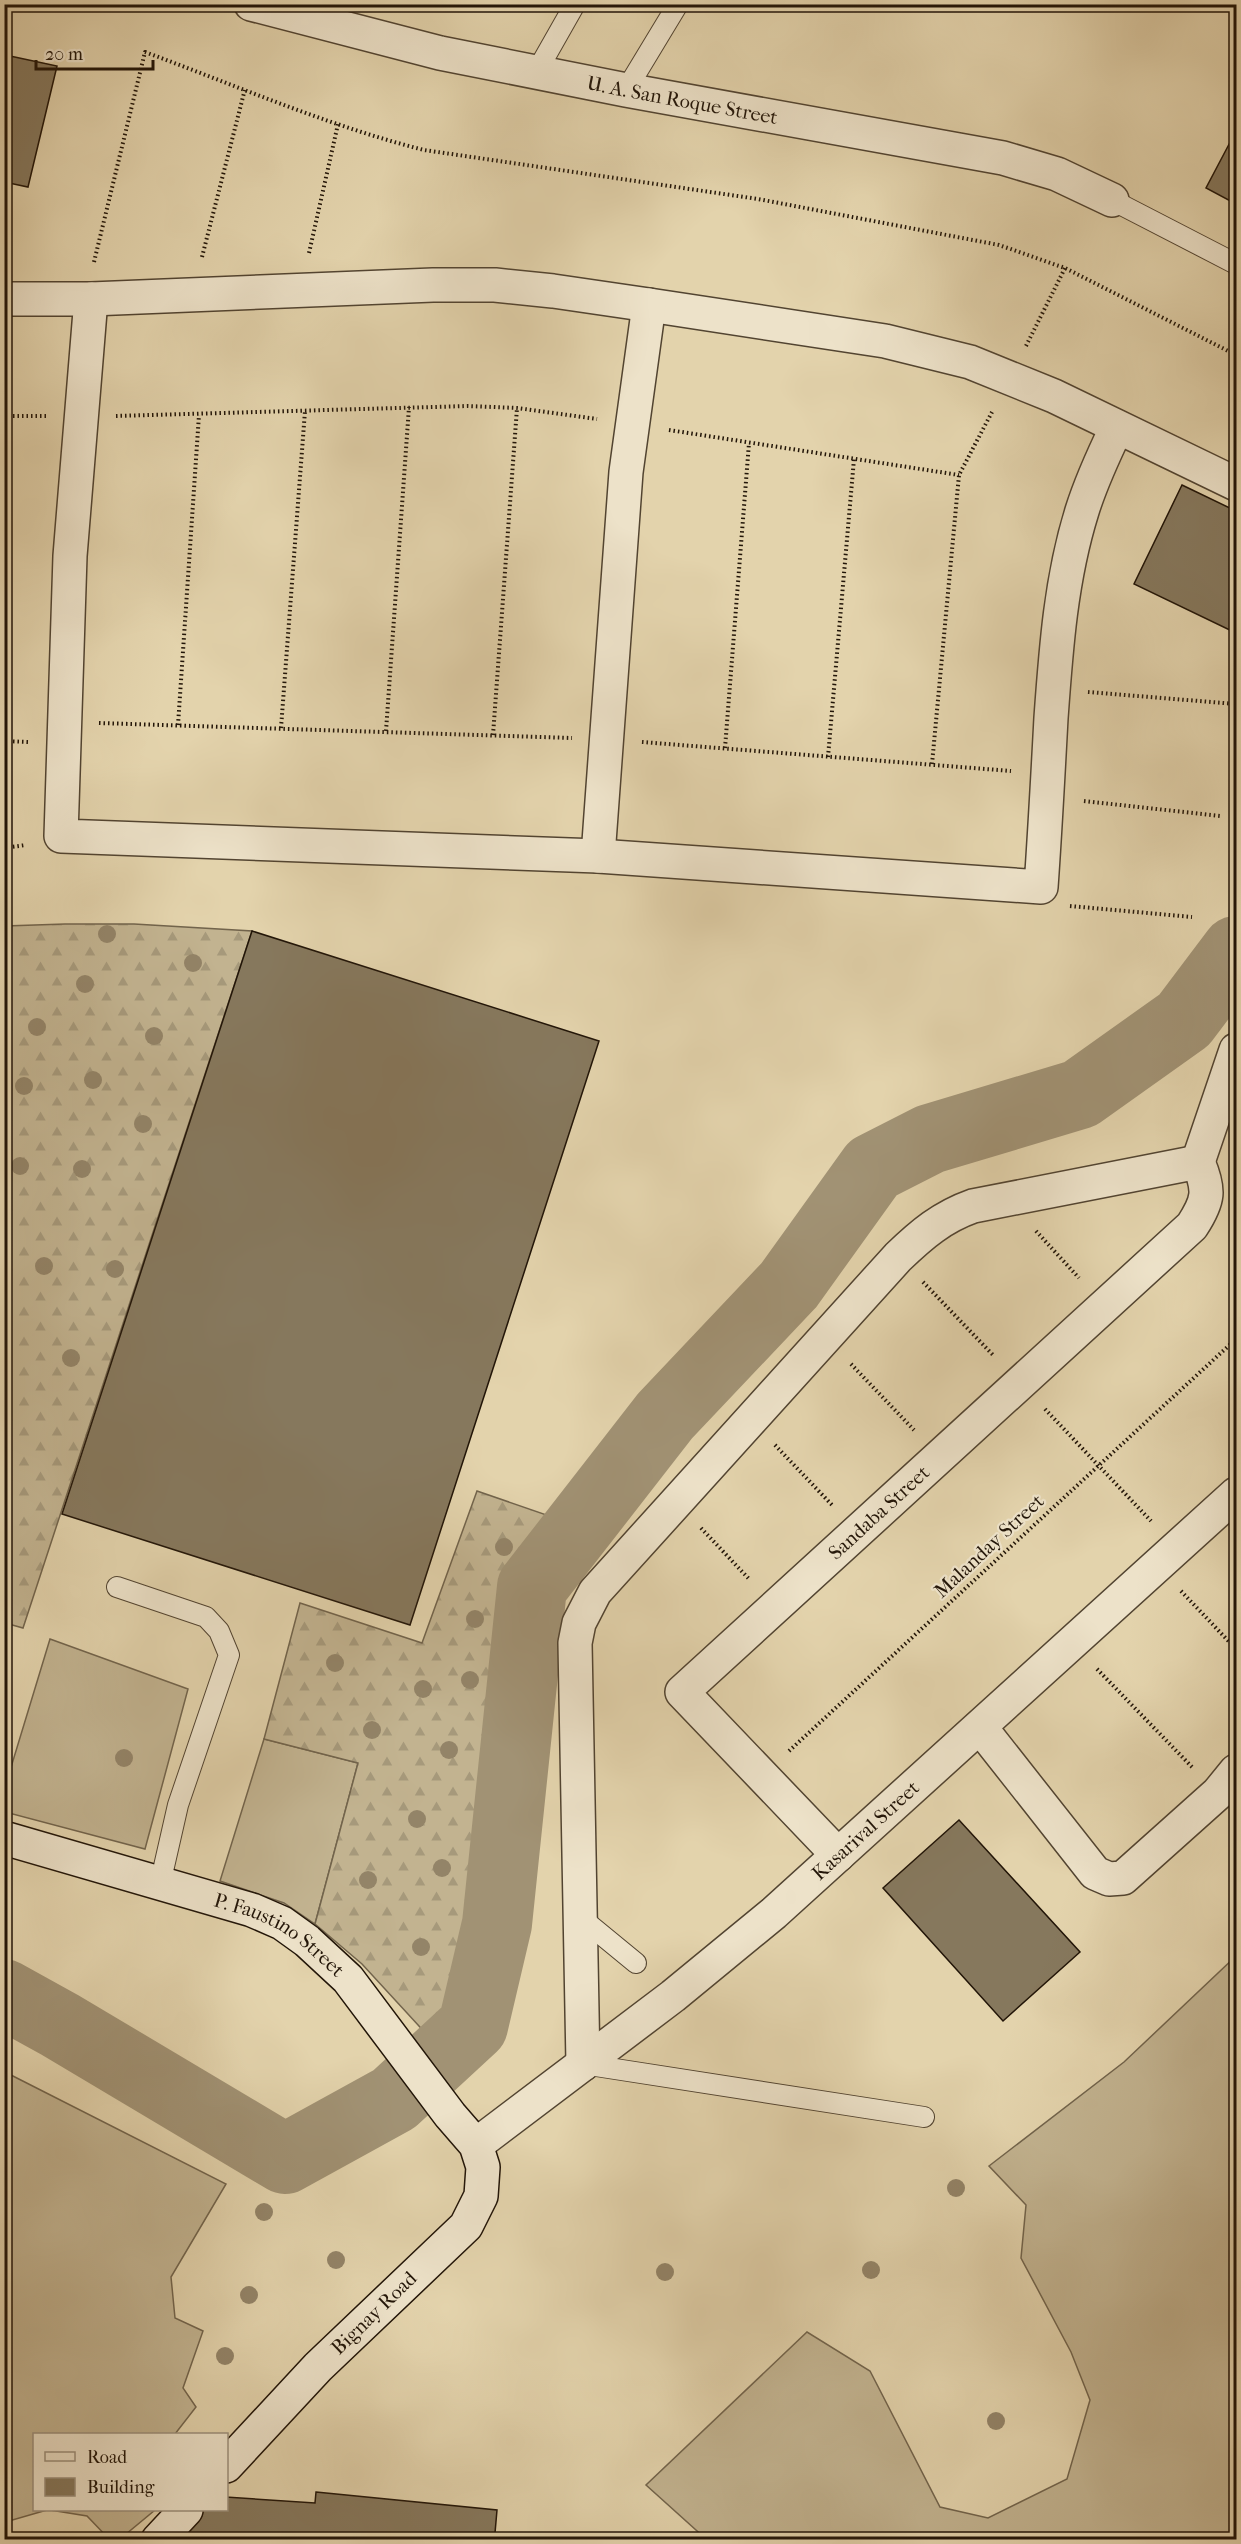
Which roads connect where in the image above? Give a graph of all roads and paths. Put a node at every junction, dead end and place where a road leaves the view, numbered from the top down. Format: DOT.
graph roads {
  1 [pos="251,4"];
  2 [pos="575,4"];
  3 [pos="678,4"];
  4 [pos="537,71"];
  5 [pos="245,89"];
  6 [pos="626,90"];
  7 [pos="338,124"];
  8 [pos="1112,200"];
  9 [pos="1236,264"];
  10 [pos="1065,268"];
  11 [pos="300,289"];
  12 [pos="193,294"];
  13 [pos="4,299"];
  14 [pos="91,300"];
  15 [pos="649,305"];
  16 [pos="1236,355"];
  17 [pos="1010,377"];
  18 [pos="409,407"];
  19 [pos="517,408"];
  20 [pos="305,411"];
  21 [pos="199,415"];
  22 [pos="81,416"];
  23 [pos="632,424"];
  24 [pos="1117,427"];
  25 [pos="748,443"];
  26 [pos="854,459"];
  27 [pos="959,476"];
  28 [pos="1236,484"];
  29 [pos="1053,689"];
  30 [pos="1236,704"];
  31 [pos="66,722"];
  32 [pos="178,725"];
  33 [pos="281,728"];
  34 [pos="386,731"];
  35 [pos="493,735"];
  36 [pos="606,739"];
  37 [pos="725,748"];
  38 [pos="828,757"];
  39 [pos="932,765"];
  40 [pos="1047,785"];
  41 [pos="1220,816"];
  42 [pos="598,856"];
  43 [pos="1041,887"];
  44 [pos="1192,917"];
  45 [pos="1236,1050"];
  46 [pos="1198,1162"];
  47 [pos="1007,1199"];
  48 [pos="898,1257"];
  49 [pos="1104,1306"];
  50 [pos="826,1337"];
  51 [pos="1236,1339"];
  52 [pos="1020,1382"];
  53 [pos="751,1419"];
  54 [pos="939,1456"];
  55 [pos="1099,1466"];
  56 [pos="1236,1494"];
  57 [pos="677,1502"];
  58 [pos="857,1531"];
  59 [pos="1167,1557"];
  60 [pos="117,1587"];
  61 [pos="775,1606"];
  62 [pos="1072,1643"];
  63 [pos="1236,1649"];
  64 [pos="980,1727"];
  65 [pos="762,1775"];
  66 [pos="1227,1782"];
  67 [pos="4,1838"];
  68 [pos="838,1855"];
  69 [pos="159,1884"];
  70 [pos="580,1917"];
  71 [pos="636,1963"];
  72 [pos="583,2064"];
  73 [pos="924,2117"];
  74 [pos="476,2145"];
  75 [pos="228,2464"];
  76 [pos="185,2511"];
  77 [pos="158,2540"];
  1 -- 4 [label="street, U. A. San Roque Street"];
  2 -- 4 [label="lane"];
  3 -- 6 [label="lane"];
  4 -- 6 [label="street, U. A. San Roque Street"];
  5 -- 7 [label="path"];
  5 -- 12 [label="path"];
  5 -- 14 [label="path"];
  6 -- 8 [label="street, U. A. San Roque Street"];
  7 -- 10 [label="path"];
  7 -- 11 [label="path"];
  8 -- 9 [label="lane"];
  10 -- 16 [label="path"];
  10 -- 17 [label="path"];
  11 -- 12 [label="street"];
  11 -- 15 [label="street"];
  12 -- 14 [label="street"];
  13 -- 14 [label="street"];
  14 -- 22 [label="street"];
  15 -- 17 [label="street"];
  15 -- 23 [label="street"];
  17 -- 24 [label="street"];
  17 -- 27 [label="path"];
  18 -- 19 [label="path"];
  18 -- 20 [label="path"];
  18 -- 34 [label="path"];
  19 -- 23 [label="path"];
  19 -- 35 [label="path"];
  20 -- 21 [label="path"];
  20 -- 33 [label="path"];
  21 -- 22 [label="path"];
  21 -- 32 [label="path"];
  22 -- 31 [label="street"];
  23 -- 25 [label="path"];
  23 -- 36 [label="street"];
  24 -- 28 [label="street"];
  24 -- 29 [label="street"];
  25 -- 26 [label="path"];
  25 -- 37 [label="path"];
  26 -- 27 [label="path"];
  26 -- 38 [label="path"];
  27 -- 39 [label="path"];
  29 -- 30 [label="path"];
  29 -- 40 [label="street"];
  31 -- 32 [label="path"];
  31 -- 42 [label="street"];
  32 -- 33 [label="path"];
  33 -- 34 [label="path"];
  34 -- 35 [label="path"];
  35 -- 36 [label="path"];
  36 -- 37 [label="path"];
  36 -- 42 [label="street"];
  37 -- 38 [label="path"];
  38 -- 39 [label="path"];
  39 -- 40 [label="path"];
  40 -- 41 [label="path"];
  40 -- 43 [label="street"];
  42 -- 43 [label="street"];
  43 -- 44 [label="path"];
  45 -- 46 [label="street"];
  46 -- 47 [label="street"];
  46 -- 49 [label="street, Sandaba Street"];
  47 -- 48 [label="street"];
  47 -- 49 [label="path"];
  48 -- 50 [label="street"];
  48 -- 52 [label="path"];
  49 -- 52 [label="street, Sandaba Street"];
  50 -- 53 [label="street"];
  50 -- 54 [label="path"];
  51 -- 55 [label="path, Malanday Street"];
  52 -- 54 [label="street, Sandaba Street"];
  52 -- 55 [label="path"];
  53 -- 57 [label="street"];
  53 -- 58 [label="path"];
  54 -- 58 [label="street, Sandaba Street"];
  55 -- 59 [label="path"];
  55 -- 65 [label="path, Malanday Street"];
  56 -- 59 [label="street, Kasarival Street"];
  57 -- 61 [label="path"];
  57 -- 70 [label="street"];
  58 -- 61 [label="street, Sandaba Street"];
  59 -- 62 [label="street, Kasarival Street"];
  59 -- 63 [label="path"];
  60 -- 69 [label="lane"];
  61 -- 65 [label="street, Sandaba Street"];
  62 -- 64 [label="street, Kasarival Street"];
  62 -- 66 [label="path"];
  64 -- 66 [label="street"];
  64 -- 68 [label="street, Kasarival Street"];
  65 -- 68 [label="street, Sandaba Street"];
  67 -- 69 [label="street, P. Faustino Street"];
  68 -- 72 [label="street, Kasarival Street"];
  69 -- 74 [label="street, P. Faustino Street"];
  70 -- 71 [label="lane"];
  70 -- 72 [label="street"];
  72 -- 73 [label="lane"];
  72 -- 74 [label="street, Kasarival Street"];
  74 -- 75 [label="street, Bignay Road"];
  76 -- 77 [label="street"];
}
